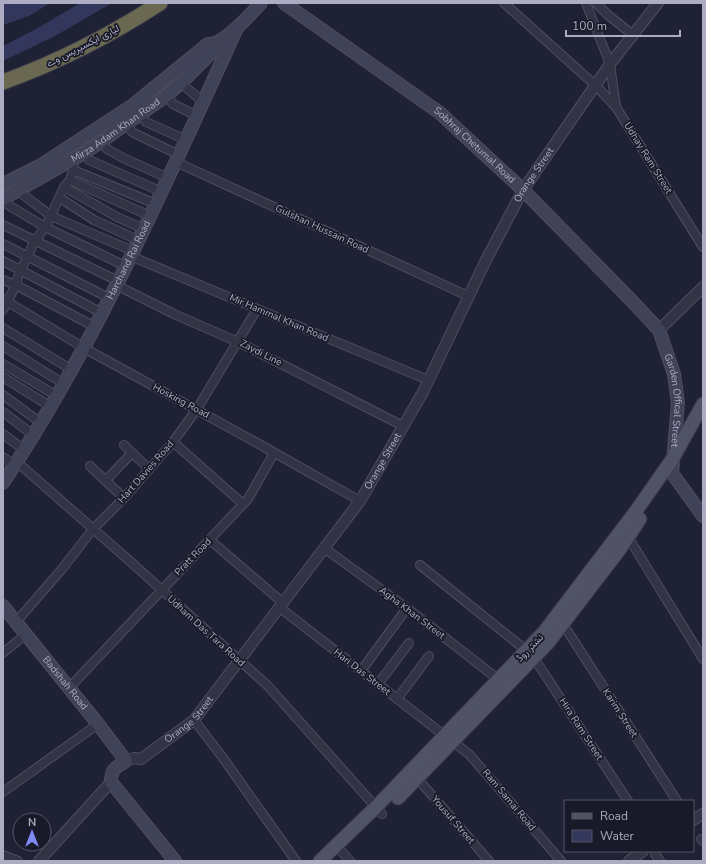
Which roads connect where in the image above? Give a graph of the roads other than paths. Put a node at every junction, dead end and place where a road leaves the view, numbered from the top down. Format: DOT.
graph roads {
  1 [pos="160,3"];
  2 [pos="261,3"];
  3 [pos="284,3"];
  4 [pos="504,3"];
  5 [pos="586,3"];
  6 [pos="596,3"];
  7 [pos="658,3"];
  8 [pos="237,28"];
  9 [pos="633,35"];
  10 [pos="214,45"];
  11 [pos="610,64"];
  12 [pos="3,82"];
  13 [pos="181,83"];
  14 [pos="596,85"];
  15 [pos="166,96"];
  16 [pos="203,102"];
  17 [pos="616,107"];
  18 [pos="140,114"];
  19 [pos="197,116"];
  20 [pos="126,123"];
  21 [pos="186,140"];
  22 [pos="101,142"];
  23 [pos="177,158"];
  24 [pos="89,160"];
  25 [pos="74,164"];
  26 [pos="168,178"];
  27 [pos="70,180"];
  28 [pos="3,184"];
  29 [pos="64,188"];
  30 [pos="17,190"];
  31 [pos="523,190"];
  32 [pos="162,192"];
  33 [pos="60,198"];
  34 [pos="3,200"];
  35 [pos="156,204"];
  36 [pos="51,216"];
  37 [pos="150,216"];
  38 [pos="3,225"];
  39 [pos="45,227"];
  40 [pos="144,229"];
  41 [pos="35,240"];
  42 [pos="138,240"];
  43 [pos="3,244"];
  44 [pos="703,247"];
  45 [pos="28,256"];
  46 [pos="129,258"];
  47 [pos="3,262"];
  48 [pos="22,270"];
  49 [pos="3,280"];
  50 [pos="117,283"];
  51 [pos="16,285"];
  52 [pos="703,287"];
  53 [pos="468,296"];
  54 [pos="109,298"];
  55 [pos="5,300"];
  56 [pos="3,310"];
  57 [pos="258,310"];
  58 [pos="102,313"];
  59 [pos="95,327"];
  60 [pos="3,328"];
  61 [pos="658,330"];
  62 [pos="238,342"];
  63 [pos="3,346"];
  64 [pos="84,348"];
  65 [pos="3,364"];
  66 [pos="72,370"];
  67 [pos="3,377"];
  68 [pos="428,380"];
  69 [pos="64,384"];
  70 [pos="3,395"];
  71 [pos="57,396"];
  72 [pos="703,404"];
  73 [pos="51,407"];
  74 [pos="197,409"];
  75 [pos="3,412"];
  76 [pos="703,419"];
  77 [pos="41,423"];
  78 [pos="403,426"];
  79 [pos="3,434"];
  80 [pos="34,435"];
  81 [pos="173,442"];
  82 [pos="124,445"];
  83 [pos="24,450"];
  84 [pos="132,452"];
  85 [pos="274,452"];
  86 [pos="3,457"];
  87 [pos="672,458"];
  88 [pos="16,464"];
  89 [pos="90,466"];
  90 [pos="149,469"];
  91 [pos="672,473"];
  92 [pos="4,480"];
  93 [pos="106,480"];
  94 [pos="124,498"];
  95 [pos="360,501"];
  96 [pos="243,504"];
  97 [pos="703,516"];
  98 [pos="93,529"];
  99 [pos="628,537"];
  100 [pos="210,540"];
  101 [pos="324,548"];
  102 [pos="420,565"];
  103 [pos="161,590"];
  104 [pos="281,605"];
  105 [pos="3,606"];
  106 [pos="407,608"];
  107 [pos="16,622"];
  108 [pos="563,624"];
  109 [pos="26,634"];
  110 [pos="410,643"];
  111 [pos="3,653"];
  112 [pos="530,654"];
  113 [pos="429,656"];
  114 [pos="703,659"];
  115 [pos="239,660"];
  116 [pos="361,671"];
  117 [pos="499,680"];
  118 [pos="378,684"];
  119 [pos="68,688"];
  120 [pos="397,699"];
  121 [pos="194,720"];
  122 [pos="98,724"];
  123 [pos="449,739"];
  124 [pos="126,761"];
  125 [pos="417,778"];
  126 [pos="111,782"];
  127 [pos="3,792"];
  128 [pos="627,800"];
  129 [pos="677,800"];
  130 [pos="379,811"];
  131 [pos="703,814"];
  132 [pos="694,819"];
  133 [pos="642,852"];
  134 [pos="3,855"];
  135 [pos="346,856"];
  136 [pos="18,861"];
  137 [pos="39,861"];
  138 [pos="175,861"];
  139 [pos="296,861"];
  140 [pos="320,861"];
  141 [pos="331,861"];
  142 [pos="489,861"];
  143 [pos="561,861"];
  144 [pos="629,861"];
  1 -- 12 [label="highway, لیاری ایکسپریس وے"];
  2 -- 8 [label="main road, Mirza Adam Khan Road"];
  3 -- 31 [label="main road, Sobhraj Chetumal Road"];
  4 -- 14 [label="street"];
  5 -- 11 [label="street, Udhay Ram Street"];
  6 -- 9 [label="street"];
  7 -- 9 [label="street, Orange Street"];
  8 -- 10 [label="main road, Mirza Adam Khan Road"];
  8 -- 16 [label="main road, Harchand Rai Road"];
  9 -- 11 [label="street, Orange Street"];
  10 -- 13 [label="main road, Mirza Adam Khan Road"];
  10 -- 28 [label="main road, Mirza Adam Khan Road"];
  11 -- 14 [label="street, Orange Street"];
  11 -- 17 [label="street, Udhay Ram Street"];
  13 -- 15 [label="main road, Mirza Adam Khan Road"];
  13 -- 16 [label="street"];
  14 -- 17 [label="street"];
  14 -- 31 [label="street, Orange Street"];
  15 -- 18 [label="main road, Mirza Adam Khan Road"];
  15 -- 19 [label="street"];
  16 -- 19 [label="main road, Harchand Rai Road"];
  17 -- 44 [label="street, Udhay Ram Street"];
  18 -- 20 [label="main road, Mirza Adam Khan Road"];
  18 -- 21 [label="street"];
  19 -- 21 [label="main road, Harchand Rai Road"];
  20 -- 22 [label="main road, Mirza Adam Khan Road"];
  20 -- 23 [label="street, Gulshan Hussain Road"];
  21 -- 23 [label="main road, Harchand Rai Road"];
  22 -- 25 [label="main road, Mirza Adam Khan Road"];
  22 -- 26 [label="street"];
  23 -- 26 [label="main road, Harchand Rai Road"];
  23 -- 53 [label="street, Gulshan Hussain Road"];
  24 -- 32 [label="street"];
  25 -- 27 [label="street"];
  25 -- 30 [label="main road, Mirza Adam Khan Road"];
  25 -- 35 [label="street"];
  26 -- 32 [label="main road, Harchand Rai Road"];
  27 -- 29 [label="street"];
  27 -- 37 [label="street"];
  29 -- 33 [label="street"];
  29 -- 40 [label="street"];
  30 -- 34 [label="main road, Mirza Adam Khan Road"];
  30 -- 36 [label="street"];
  31 -- 53 [label="street, Orange Street"];
  31 -- 61 [label="main road, Sobhraj Chetumal Road"];
  32 -- 35 [label="main road, Harchand Rai Road"];
  33 -- 36 [label="street"];
  33 -- 42 [label="street"];
  34 -- 39 [label="street"];
  35 -- 37 [label="main road, Harchand Rai Road"];
  36 -- 39 [label="street"];
  36 -- 46 [label="street"];
  37 -- 40 [label="main road, Harchand Rai Road"];
  38 -- 41 [label="street, Zaydi Line"];
  39 -- 41 [label="street"];
  39 -- 46 [label="street"];
  40 -- 42 [label="main road, Harchand Rai Road"];
  41 -- 45 [label="street"];
  41 -- 50 [label="street, Zaydi Line"];
  42 -- 46 [label="main road, Harchand Rai Road"];
  43 -- 45 [label="street"];
  45 -- 48 [label="street"];
  45 -- 54 [label="street"];
  46 -- 50 [label="main road, Harchand Rai Road"];
  46 -- 57 [label="street, Mir Hammal Khan Road"];
  47 -- 48 [label="street"];
  48 -- 51 [label="street"];
  48 -- 58 [label="street"];
  49 -- 51 [label="street"];
  50 -- 54 [label="main road, Harchand Rai Road"];
  50 -- 62 [label="street, Zaydi Line"];
  51 -- 55 [label="street"];
  51 -- 59 [label="street"];
  52 -- 61 [label="street"];
  53 -- 68 [label="street, Orange Street"];
  54 -- 58 [label="main road, Harchand Rai Road"];
  55 -- 56 [label="street"];
  55 -- 64 [label="street, Hosking Road"];
  57 -- 62 [label="street, Hart Davies Road"];
  57 -- 68 [label="street, Mir Hammal Khan Road"];
  58 -- 59 [label="main road, Harchand Rai Road"];
  59 -- 64 [label="main road, Harchand Rai Road"];
  60 -- 66 [label="street"];
  61 -- 87 [label="main road, Garden Offical Street"];
  62 -- 74 [label="street, Hart Davies Road"];
  62 -- 78 [label="street, Zaydi Line"];
  63 -- 69 [label="street"];
  64 -- 66 [label="main road, Harchand Rai Road"];
  64 -- 74 [label="street, Hosking Road"];
  65 -- 71 [label="street"];
  66 -- 69 [label="main road, Harchand Rai Road"];
  67 -- 73 [label="street"];
  68 -- 78 [label="street, Orange Street"];
  69 -- 71 [label="main road, Harchand Rai Road"];
  70 -- 77 [label="street"];
  71 -- 73 [label="main road, Harchand Rai Road"];
  72 -- 87 [label="main road, نشتر روڈ"];
  73 -- 77 [label="main road, Harchand Rai Road"];
  74 -- 81 [label="street, Hart Davies Road"];
  74 -- 85 [label="street, Hosking Road"];
  75 -- 80 [label="street"];
  76 -- 91 [label="main road, نشتر روڈ"];
  77 -- 80 [label="main road, Harchand Rai Road"];
  78 -- 95 [label="street, Orange Street"];
  79 -- 83 [label="street"];
  80 -- 83 [label="main road, Harchand Rai Road"];
  81 -- 90 [label="street, Hart Davies Road"];
  81 -- 96 [label="street"];
  82 -- 84 [label="street"];
  83 -- 88 [label="main road, Harchand Rai Road"];
  84 -- 90 [label="street"];
  84 -- 93 [label="street"];
  85 -- 95 [label="street, Hosking Road"];
  85 -- 96 [label="street, Pratt Road"];
  86 -- 88 [label="street, Udham Das Tara Road"];
  87 -- 91 [label="main road, Garden Offical Street"];
  87 -- 112 [label="main road, نشتر روڈ"];
  88 -- 92 [label="main road, Harchand Rai Road"];
  88 -- 98 [label="street, Udham Das Tara Road"];
  89 -- 93 [label="street"];
  90 -- 94 [label="street, Hart Davies Road"];
  91 -- 97 [label="main road"];
  91 -- 99 [label="main road, نشتر روڈ"];
  93 -- 94 [label="street"];
  94 -- 98 [label="street, Hart Davies Road"];
  95 -- 101 [label="street, Orange Street"];
  96 -- 100 [label="street, Pratt Road"];
  98 -- 103 [label="street, Udham Das Tara Road"];
  98 -- 107 [label="street, Hart Davies Road"];
  99 -- 108 [label="main road, نشتر روڈ"];
  99 -- 114 [label="street"];
  100 -- 103 [label="street, Pratt Road"];
  100 -- 104 [label="street, Hari Das Street"];
  101 -- 104 [label="street, Orange Street"];
  101 -- 106 [label="street, Agha Khan Street"];
  102 -- 112 [label="street, Hira Ram Street"];
  103 -- 115 [label="street, Udham Das Tara Road"];
  103 -- 119 [label="street, Pratt Road"];
  104 -- 115 [label="street, Orange Street"];
  104 -- 116 [label="street, Hari Das Street"];
  105 -- 107 [label="main road, Badshah Road"];
  106 -- 116 [label="street"];
  106 -- 117 [label="street, Agha Khan Street"];
  107 -- 109 [label="main road, Badshah Road"];
  108 -- 112 [label="main road, نشتر روڈ"];
  108 -- 129 [label="street, Karim Street"];
  109 -- 111 [label="street"];
  109 -- 119 [label="main road, Badshah Road"];
  110 -- 118 [label="street"];
  112 -- 117 [label="main road, نشتر روڈ"];
  112 -- 123 [label="main road, نشتر روڈ"];
  112 -- 128 [label="street, Hira Ram Street"];
  113 -- 120 [label="street"];
  115 -- 121 [label="street, Orange Street"];
  115 -- 130 [label="street, Udham Das Tara Road"];
  116 -- 118 [label="street, Hari Das Street"];
  117 -- 123 [label="main road, نشتر روڈ"];
  118 -- 120 [label="street, Hari Das Street"];
  119 -- 122 [label="main road, Badshah Road"];
  120 -- 123 [label="street, Hari Das Street"];
  121 -- 124 [label="street, Orange Street"];
  121 -- 139 [label="street"];
  122 -- 124 [label="main road, Badshah Road"];
  122 -- 127 [label="street"];
  123 -- 125 [label="main road, نشتر روڈ"];
  123 -- 130 [label="main road, نشتر روڈ"];
  123 -- 143 [label="street, Ram Samai Road"];
  124 -- 126 [label="main road, Orange Street"];
  125 -- 130 [label="main road, نشتر روڈ"];
  125 -- 142 [label="street, Yousuf Street"];
  126 -- 137 [label="street, Orange Street"];
  126 -- 138 [label="main road"];
  130 -- 135 [label="main road, نشتر روڈ"];
  130 -- 140 [label="main road, نشتر روڈ"];
  131 -- 132 [label="street"];
  133 -- 144 [label="street"];
  134 -- 136 [label="street"];
  135 -- 141 [label="main road, نشتر روڈ"];
}
